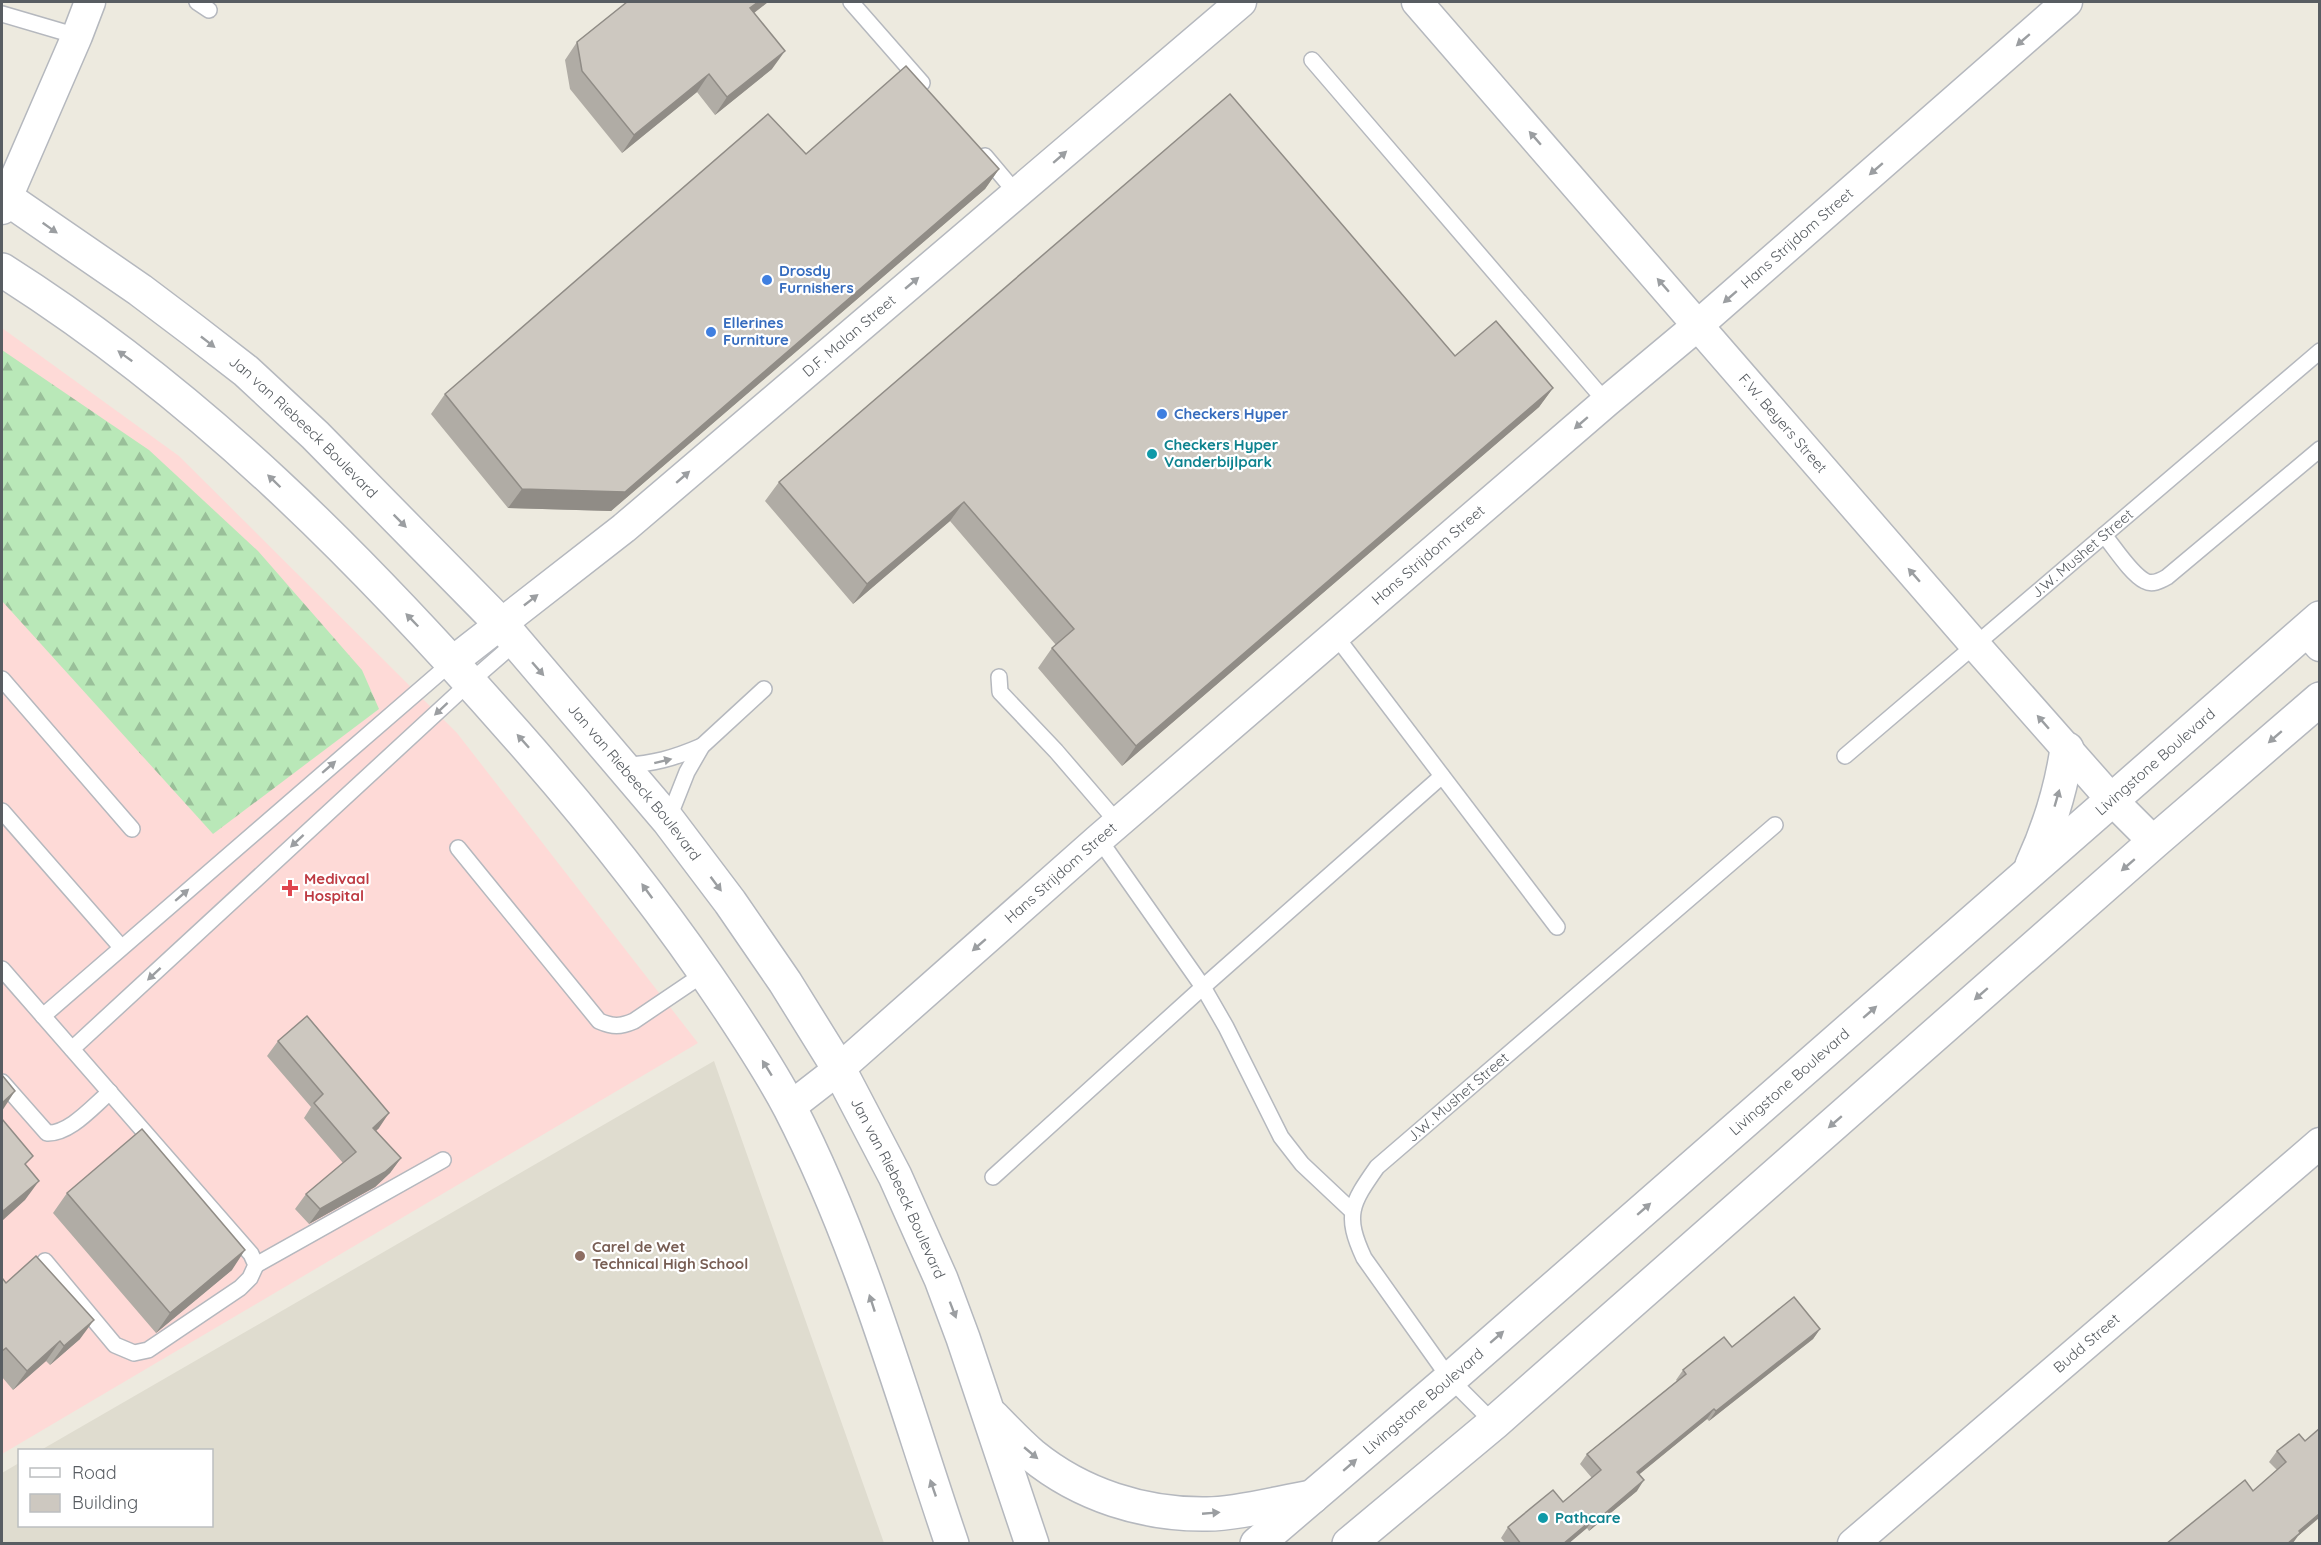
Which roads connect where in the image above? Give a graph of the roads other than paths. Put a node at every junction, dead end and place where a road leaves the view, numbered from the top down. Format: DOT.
graph roads {
  1 [pos="90,2"];
  2 [pos="851,2"];
  3 [pos="1241,2"];
  4 [pos="1417,2"];
  5 [pos="2067,2"];
  6 [pos="2,14"];
  7 [pos="77,36"];
  8 [pos="1312,60"];
  9 [pos="934,98"];
  10 [pos="972,141"];
  11 [pos="1017,194"];
  12 [pos="3,201"];
  13 [pos="2,270"];
  14 [pos="1698,326"];
  15 [pos="2319,351"];
  16 [pos="1606,402"];
  17 [pos="2319,449"];
  18 [pos="2104,535"];
  19 [pos="2315,631"];
  20 [pos="508,633"];
  21 [pos="1335,635"];
  22 [pos="1975,645"];
  23 [pos="461,672"];
  24 [pos="999,678"];
  25 [pos="2,679"];
  26 [pos="764,689"];
  27 [pos="2319,699"];
  28 [pos="702,746"];
  29 [pos="2067,749"];
  30 [pos="1845,756"];
  31 [pos="622,766"];
  32 [pos="1442,776"];
  33 [pos="2111,799"];
  34 [pos="2,811"];
  35 [pos="668,820"];
  36 [pos="1775,825"];
  37 [pos="132,829"];
  38 [pos="1108,831"];
  39 [pos="2154,842"];
  40 [pos="458,848"];
  41 [pos="2029,873"];
  42 [pos="1557,927"];
  43 [pos="122,947"];
  44 [pos="2,969"];
  45 [pos="705,973"];
  46 [pos="1203,987"];
  47 [pos="43,1016"];
  48 [pos="72,1049"];
  49 [pos="839,1069"];
  50 [pos="2,1082"];
  51 [pos="110,1092"];
  52 [pos="790,1107"];
  53 [pos="2319,1143"];
  54 [pos="444,1160"];
  55 [pos="993,1177"];
  56 [pos="1352,1211"];
  57 [pos="45,1261"];
  58 [pos="255,1265"];
  59 [pos="1450,1379"];
  60 [pos="989,1413"];
  61 [pos="1494,1423"];
  62 [pos="1313,1496"];
  63 [pos="952,1544"];
  64 [pos="1032,1544"];
  65 [pos="1257,1544"];
  66 [pos="1349,1544"];
  67 [pos="1853,1544"];
  1 -- 7 [label="street"];
  2 -- 9 [label="lane"];
  11 -- 3 [label="street, D.F. Malan Street, one-way"];
  14 -- 4 [label="street, F.W. Beyers Street, one-way"];
  5 -- 14 [label="street, Hans Strijdom Street, one-way"];
  6 -- 7 [label="lane"];
  7 -- 12 [label="street"];
  8 -- 16 [label="lane"];
  10 -- 11 [label="lane"];
  20 -- 11 [label="street, D.F. Malan Street, one-way"];
  12 -- 20 [label="street, Jan van Riebeeck Boulevard, one-way"];
  23 -- 13 [label="street, one-way"];
  14 -- 16 [label="street, Hans Strijdom Street"];
  22 -- 14 [label="street, F.W. Beyers Street, one-way"];
  15 -- 18 [label="lane, J.W. Mushet Street"];
  16 -- 21 [label="street, Hans Strijdom Street, one-way"];
  17 -- 18 [label="lane"];
  18 -- 22 [label="lane, J.W. Mushet Street"];
  19 -- 33 [label="street, Livingstone Boulevard"];
  20 -- 23 [label="street, D.F. Malan Street"];
  20 -- 31 [label="street, Jan van Riebeeck Boulevard, one-way"];
  21 -- 32 [label="lane"];
  21 -- 38 [label="street, Hans Strijdom Street"];
  29 -- 22 [label="street, F.W. Beyers Street, one-way"];
  22 -- 30 [label="lane, J.W. Mushet Street"];
  43 -- 23 [label="lane, one-way"];
  45 -- 23 [label="street, one-way"];
  23 -- 48 [label="lane, one-way"];
  24 -- 38 [label="lane"];
  25 -- 37 [label="lane"];
  26 -- 28 [label="lane"];
  27 -- 39 [label="street, one-way"];
  31 -- 28 [label="lane, one-way"];
  28 -- 35 [label="lane"];
  29 -- 33 [label="street, F.W. Beyers Street"];
  41 -- 29 [label="street, one-way"];
  31 -- 35 [label="street, Jan van Riebeeck Boulevard"];
  32 -- 42 [label="lane"];
  32 -- 46 [label="lane"];
  33 -- 39 [label="street, F.W. Beyers Street"];
  33 -- 41 [label="street, Livingstone Boulevard"];
  34 -- 43 [label="lane"];
  35 -- 49 [label="street, Jan van Riebeeck Boulevard, one-way"];
  36 -- 56 [label="lane, J.W. Mushet Street"];
  38 -- 46 [label="lane"];
  38 -- 49 [label="street, Hans Strijdom Street, one-way"];
  39 -- 61 [label="street, one-way"];
  40 -- 45 [label="lane"];
  59 -- 41 [label="street, Livingstone Boulevard, one-way"];
  43 -- 47 [label="lane"];
  44 -- 47 [label="lane"];
  52 -- 45 [label="street, one-way"];
  46 -- 55 [label="lane"];
  46 -- 56 [label="lane"];
  47 -- 48 [label="lane"];
  48 -- 51 [label="lane"];
  49 -- 52 [label="street, Hans Strijdom Street"];
  49 -- 60 [label="street, Jan van Riebeeck Boulevard, one-way"];
  50 -- 51 [label="lane"];
  51 -- 58 [label="lane"];
  63 -- 52 [label="street, one-way"];
  53 -- 67 [label="street, Budd Street"];
  54 -- 58 [label="lane"];
  56 -- 59 [label="lane"];
  57 -- 58 [label="lane"];
  59 -- 61 [label="lane"];
  62 -- 59 [label="street, Livingstone Boulevard, one-way"];
  60 -- 62 [label="street, one-way"];
  60 -- 64 [label="street, Jan van Riebeeck Boulevard"];
  61 -- 66 [label="street"];
  62 -- 65 [label="street, Livingstone Boulevard"];
}
